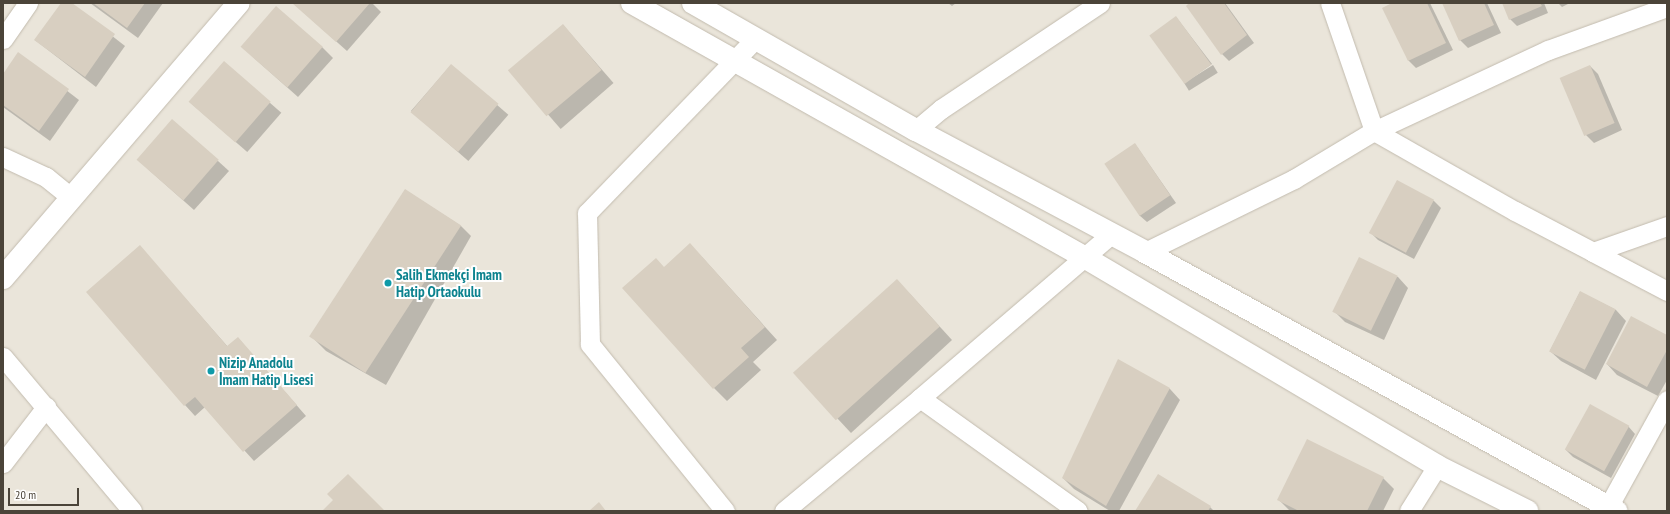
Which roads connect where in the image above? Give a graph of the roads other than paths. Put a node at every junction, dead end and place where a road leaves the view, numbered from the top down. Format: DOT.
graph roads {
  1 [pos="28,3"];
  2 [pos="239,3"];
  3 [pos="632,3"];
  4 [pos="1100,3"];
  5 [pos="1330,3"];
  6 [pos="708,6"];
  7 [pos="1667,7"];
  8 [pos="756,38"];
  9 [pos="3,39"];
  10 [pos="734,60"];
  11 [pos="916,130"];
  12 [pos="1374,131"];
  13 [pos="3,158"];
  14 [pos="72,198"];
  15 [pos="1667,226"];
  16 [pos="1110,235"];
  17 [pos="1145,252"];
  18 [pos="1593,252"];
  19 [pos="1084,257"];
  20 [pos="3,278"];
  21 [pos="1667,291"];
  22 [pos="3,357"];
  23 [pos="920,398"];
  24 [pos="1667,400"];
  25 [pos="46,407"];
  26 [pos="3,463"];
  27 [pos="1437,466"];
  28 [pos="1612,509"];
  29 [pos="132,511"];
  30 [pos="725,511"];
  31 [pos="784,511"];
  32 [pos="1078,511"];
  33 [pos="1409,511"];
  34 [pos="1527,511"];
  1 -- 9 [label="street"];
  2 -- 14 [label="street"];
  3 -- 10 [label="street"];
  4 -- 11 [label="street"];
  5 -- 12 [label="street"];
  6 -- 8 [label="street"];
  7 -- 12 [label="street"];
  8 -- 10 [label="street"];
  8 -- 11 [label="street"];
  10 -- 19 [label="street"];
  10 -- 30 [label="street"];
  11 -- 16 [label="street"];
  12 -- 17 [label="street"];
  12 -- 18 [label="street"];
  13 -- 14 [label="street"];
  14 -- 20 [label="street"];
  15 -- 18 [label="street"];
  16 -- 17 [label="street"];
  16 -- 19 [label="street"];
  17 -- 28 [label="street"];
  18 -- 21 [label="street"];
  19 -- 23 [label="street"];
  19 -- 27 [label="street"];
  22 -- 25 [label="street"];
  23 -- 31 [label="street"];
  23 -- 32 [label="street"];
  24 -- 28 [label="street"];
  25 -- 26 [label="street"];
  25 -- 29 [label="street"];
  27 -- 33 [label="street"];
  27 -- 34 [label="street"];
}
